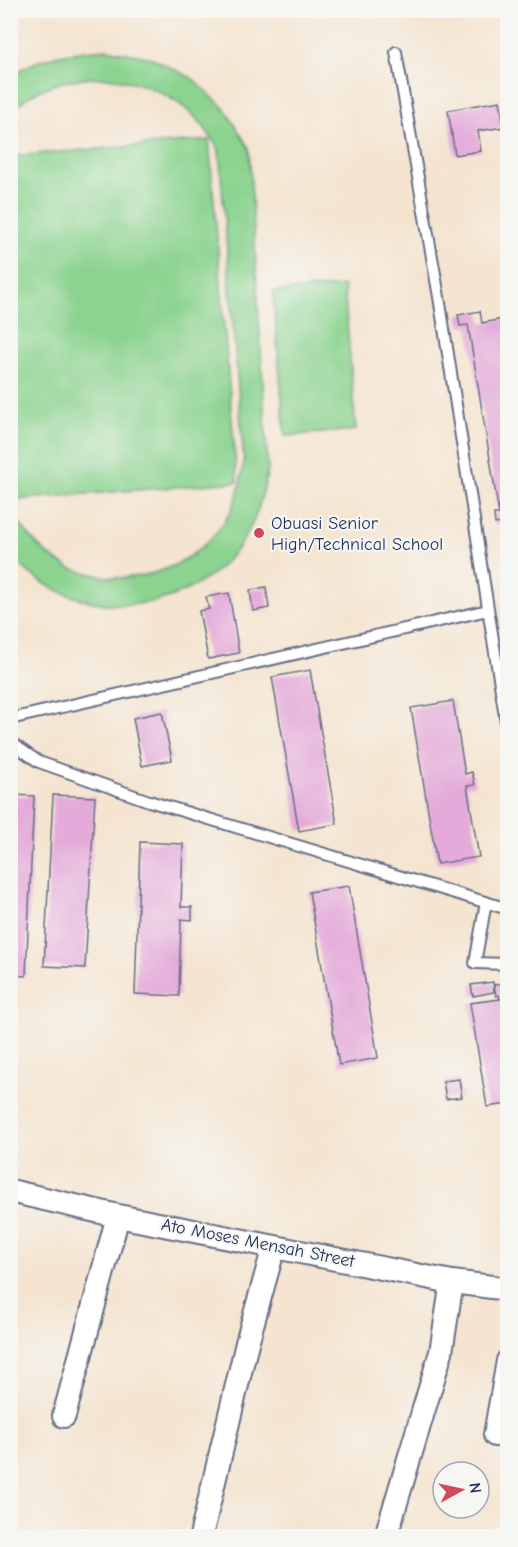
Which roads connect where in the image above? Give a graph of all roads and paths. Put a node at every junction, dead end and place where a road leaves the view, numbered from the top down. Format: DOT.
graph roads {
  1 [pos="396,51"];
  2 [pos="488,610"];
  3 [pos="10,720"];
  4 [pos="507,735"];
  5 [pos="10,742"];
  6 [pos="486,902"];
  7 [pos="507,909"];
  8 [pos="507,964"];
  9 [pos="10,1191"];
  10 [pos="118,1216"];
  11 [pos="274,1247"];
  12 [pos="452,1282"];
  13 [pos="507,1289"];
  14 [pos="507,1361"];
  15 [pos="64,1416"];
  16 [pos="495,1435"];
  17 [pos="201,1536"];
  18 [pos="386,1536"];
  1 -- 2 [label="lane"];
  2 -- 3 [label="lane"];
  2 -- 4 [label="lane"];
  5 -- 6 [label="lane"];
  6 -- 7 [label="lane"];
  6 -- 8 [label="lane"];
  9 -- 10 [label="street, Ato Moses Mensah Street"];
  10 -- 11 [label="street, Ato Moses Mensah Street"];
  10 -- 15 [label="street"];
  11 -- 12 [label="street, Ato Moses Mensah Street"];
  11 -- 17 [label="street"];
  12 -- 13 [label="street, Ato Moses Mensah Street"];
  12 -- 18 [label="street"];
  14 -- 16 [label="street"];
}
